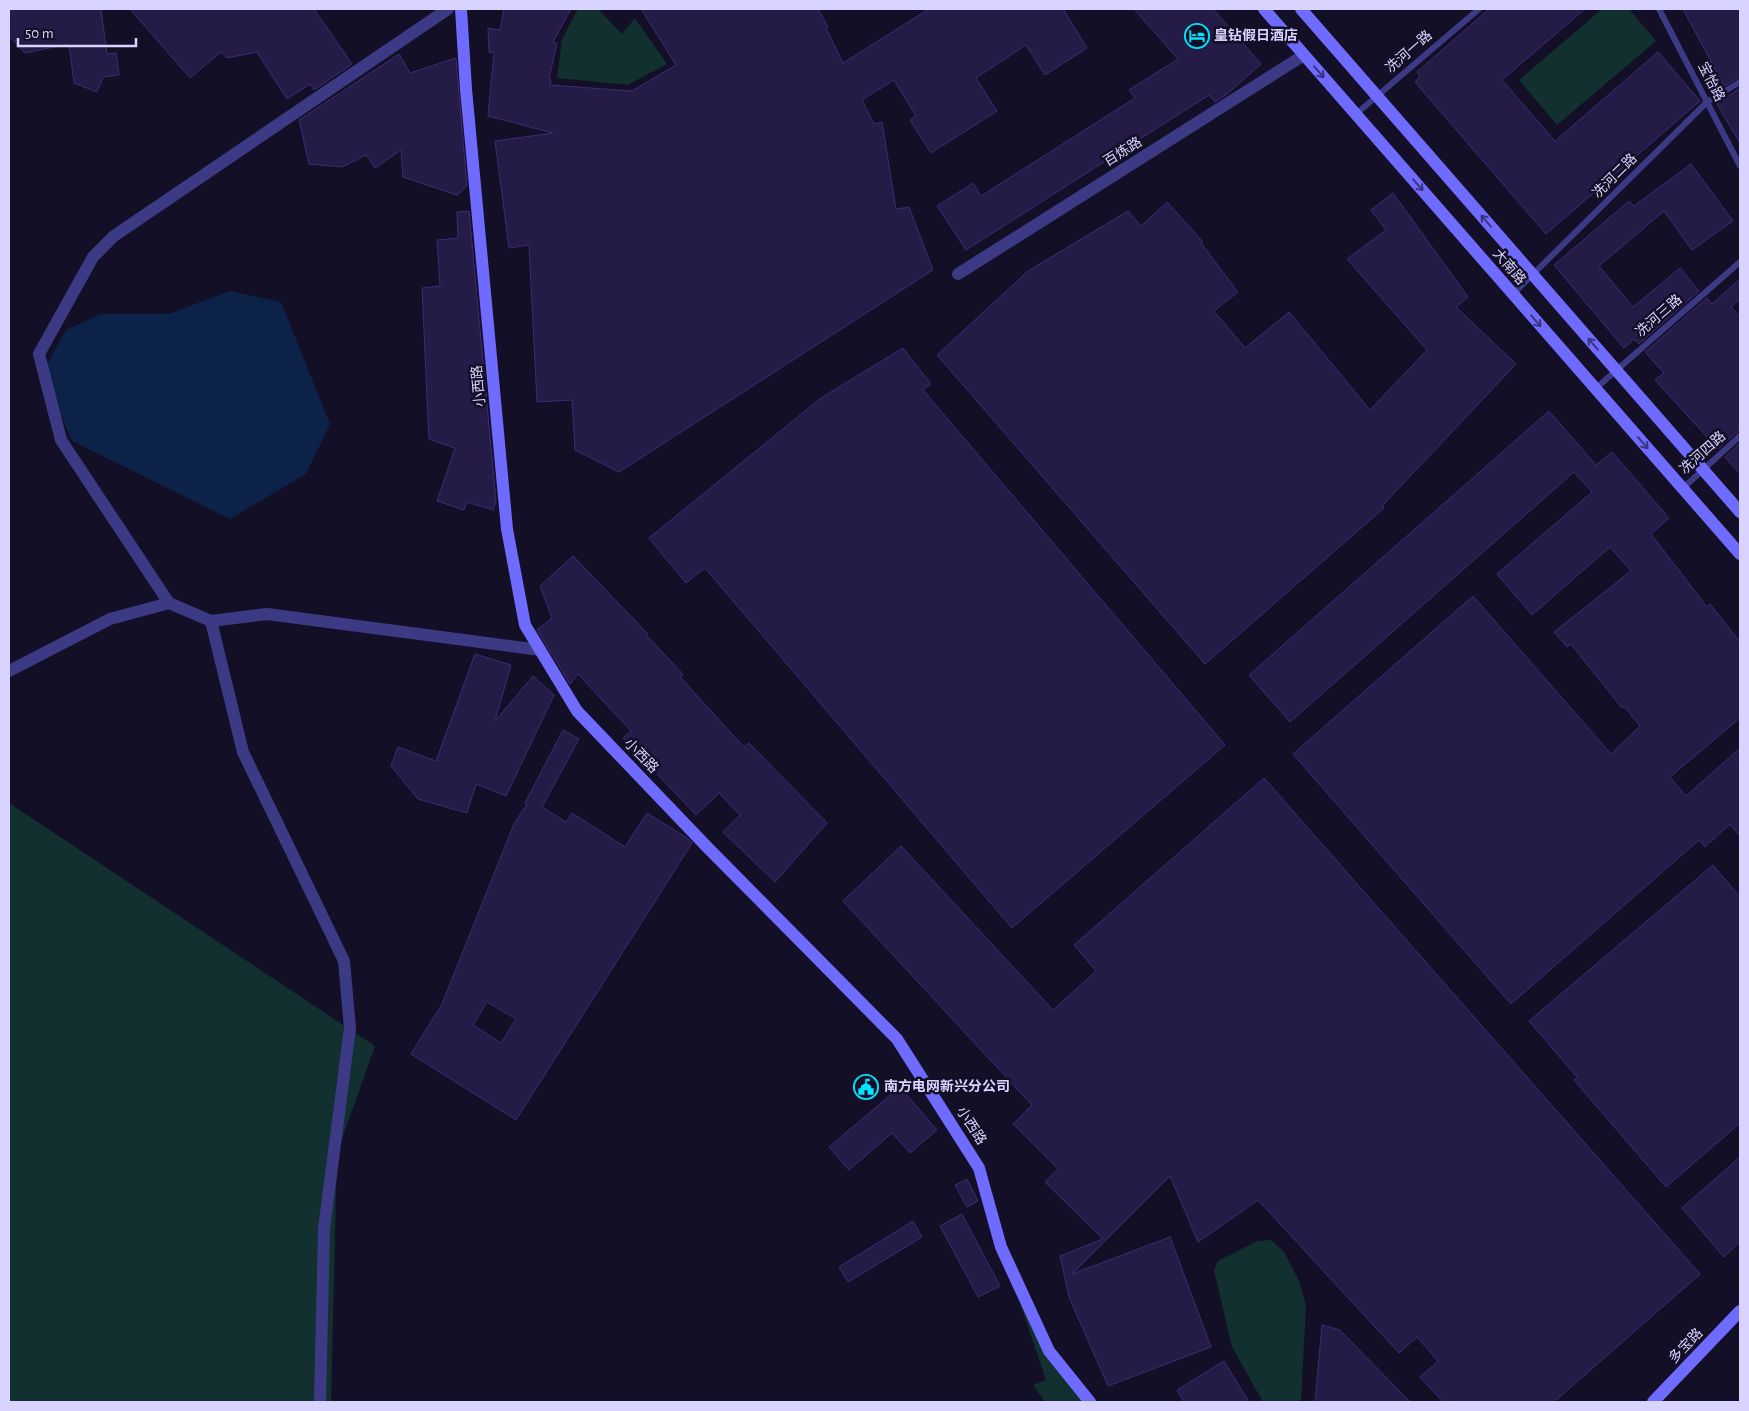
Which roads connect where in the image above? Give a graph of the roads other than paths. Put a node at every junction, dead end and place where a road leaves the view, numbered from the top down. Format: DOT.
graph roads {
  1 [pos="448,9"];
  2 [pos="461,9"];
  3 [pos="1264,9"];
  4 [pos="1301,9"];
  5 [pos="1479,9"];
  6 [pos="1660,9"];
  7 [pos="1304,55"];
  8 [pos="1740,82"];
  9 [pos="1377,96"];
  10 [pos="1706,102"];
  11 [pos="1356,114"];
  12 [pos="1740,166"];
  13 [pos="1740,262"];
  14 [pos="958,274"];
  15 [pos="1533,274"];
  16 [pos="1513,294"];
  17 [pos="1616,370"];
  18 [pos="1595,389"];
  19 [pos="1740,436"];
  20 [pos="1703,470"];
  21 [pos="1682,489"];
  22 [pos="1740,512"];
  23 [pos="1740,554"];
  24 [pos="169,603"];
  25 [pos="210,621"];
  26 [pos="540,650"];
  27 [pos="9,671"];
  28 [pos="1740,1312"];
  29 [pos="320,1402"];
  30 [pos="1090,1402"];
  31 [pos="1653,1402"];
  1 -- 24 [label="street"];
  2 -- 26 [label="street, 小西路"];
  3 -- 7 [label="street, 大南路"];
  4 -- 9 [label="street, 大南路"];
  5 -- 9 [label="lane, 冼河一路"];
  6 -- 10 [label="lane, 宝怡路"];
  7 -- 11 [label="street, 大南路, one-way"];
  7 -- 14 [label="street, 百炼路"];
  8 -- 10 [label="lane, 冼河二路"];
  9 -- 11 [label="lane, 冼河一路"];
  15 -- 9 [label="street, 大南路, one-way"];
  10 -- 12 [label="lane, 宝怡路"];
  10 -- 15 [label="lane, 冼河二路"];
  11 -- 16 [label="street, 大南路, one-way"];
  13 -- 17 [label="lane, 冼河三路"];
  15 -- 16 [label="lane, 冼河二路"];
  17 -- 15 [label="street, 大南路, one-way"];
  16 -- 18 [label="street, 大南路, one-way"];
  17 -- 18 [label="lane, 冼河三路"];
  17 -- 20 [label="street, 大南路"];
  18 -- 21 [label="street, 大南路, one-way"];
  19 -- 20 [label="lane, 冼河四路"];
  20 -- 21 [label="lane, 冼河四路"];
  20 -- 22 [label="street, 大南路"];
  21 -- 23 [label="street, 大南路"];
  24 -- 25 [label="street"];
  24 -- 27 [label="street"];
  25 -- 26 [label="street"];
  25 -- 29 [label="street"];
  26 -- 30 [label="street, 小西路"];
  28 -- 31 [label="street, 多宝路"];
}
